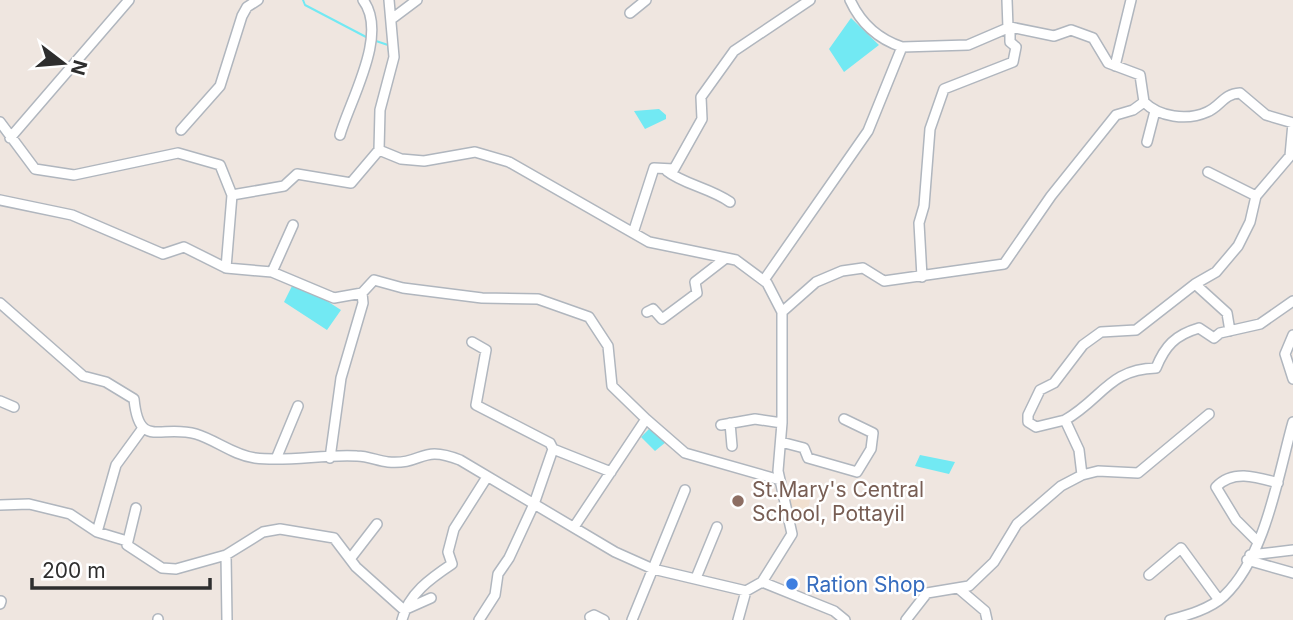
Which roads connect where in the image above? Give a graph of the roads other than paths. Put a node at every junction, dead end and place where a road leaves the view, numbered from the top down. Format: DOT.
graph roads {
  1 [pos="129,0"];
  2 [pos="258,0"];
  3 [pos="363,0"];
  4 [pos="389,0"];
  5 [pos="417,0"];
  6 [pos="646,0"];
  7 [pos="810,0"];
  8 [pos="850,0"];
  9 [pos="1007,0"];
  10 [pos="1131,0"];
  11 [pos="630,13"];
  12 [pos="393,19"];
  13 [pos="1009,28"];
  14 [pos="902,47"];
  15 [pos="1115,66"];
  16 [pos="1144,102"];
  17 [pos="1156,111"];
  18 [pos="0,122"];
  19 [pos="1293,123"];
  20 [pos="180,130"];
  21 [pos="340,135"];
  22 [pos="10,138"];
  23 [pos="1147,142"];
  24 [pos="379,150"];
  25 [pos="667,171"];
  26 [pos="1208,172"];
  27 [pos="232,195"];
  28 [pos="1256,196"];
  29 [pos="0,200"];
  30 [pos="730,202"];
  31 [pos="293,225"];
  32 [pos="633,233"];
  33 [pos="726,258"];
  34 [pos="226,268"];
  35 [pos="272,272"];
  36 [pos="922,277"];
  37 [pos="764,280"];
  38 [pos="1195,284"];
  39 [pos="362,293"];
  40 [pos="1293,301"];
  41 [pos="0,303"];
  42 [pos="647,312"];
  43 [pos="782,312"];
  44 [pos="1230,331"];
  45 [pos="1293,335"];
  46 [pos="472,342"];
  47 [pos="1293,379"];
  48 [pos="0,401"];
  49 [pos="298,406"];
  50 [pos="14,407"];
  51 [pos="1209,414"];
  52 [pos="646,419"];
  53 [pos="844,419"];
  54 [pos="1065,420"];
  55 [pos="1293,422"];
  56 [pos="782,423"];
  57 [pos="143,428"];
  58 [pos="780,442"];
  59 [pos="732,446"];
  60 [pos="553,449"];
  61 [pos="276,458"];
  62 [pos="330,458"];
  63 [pos="611,472"];
  64 [pos="1082,475"];
  65 [pos="487,477"];
  66 [pos="780,480"];
  67 [pos="1278,483"];
  68 [pos="685,490"];
  69 [pos="534,504"];
  70 [pos="0,505"];
  71 [pos="136,508"];
  72 [pos="377,524"];
  73 [pos="574,527"];
  74 [pos="717,527"];
  75 [pos="97,532"];
  76 [pos="127,541"];
  77 [pos="1257,541"];
  78 [pos="1293,550"];
  79 [pos="226,555"];
  80 [pos="1249,557"];
  81 [pos="350,559"];
  82 [pos="653,569"];
  83 [pos="1293,573"];
  84 [pos="1149,575"];
  85 [pos="696,578"];
  86 [pos="762,582"];
  87 [pos="958,588"];
  88 [pos="746,591"];
  89 [pos="431,598"];
  90 [pos="1219,600"];
  91 [pos="404,610"];
  92 [pos="590,617"];
  93 [pos="227,620"];
  94 [pos="402,620"];
  95 [pos="479,620"];
  96 [pos="604,620"];
  97 [pos="632,620"];
  98 [pos="738,620"];
  99 [pos="845,620"];
  100 [pos="906,620"];
  101 [pos="987,620"];
  102 [pos="1170,620"];
  1 -- 22 [label="street"];
  2 -- 20 [label="street"];
  3 -- 21 [label="street"];
  4 -- 12 [label="street"];
  5 -- 12 [label="street"];
  6 -- 11 [label="street"];
  7 -- 25 [label="street"];
  8 -- 14 [label="street"];
  9 -- 13 [label="street"];
  10 -- 15 [label="street"];
  12 -- 24 [label="street"];
  13 -- 14 [label="street"];
  13 -- 15 [label="street"];
  13 -- 36 [label="street"];
  14 -- 37 [label="street"];
  15 -- 16 [label="street"];
  16 -- 17 [label="street"];
  16 -- 36 [label="street"];
  17 -- 19 [label="street"];
  17 -- 23 [label="street"];
  18 -- 22 [label="street"];
  19 -- 28 [label="street"];
  22 -- 27 [label="street"];
  24 -- 27 [label="street"];
  24 -- 32 [label="street"];
  25 -- 30 [label="street"];
  25 -- 32 [label="street"];
  26 -- 28 [label="street"];
  27 -- 34 [label="street"];
  28 -- 38 [label="street"];
  29 -- 34 [label="street"];
  31 -- 35 [label="street"];
  32 -- 33 [label="street"];
  33 -- 37 [label="street"];
  33 -- 42 [label="street"];
  34 -- 35 [label="street"];
  35 -- 39 [label="street"];
  36 -- 43 [label="street"];
  37 -- 43 [label="street"];
  38 -- 44 [label="street"];
  38 -- 54 [label="street"];
  39 -- 52 [label="street"];
  39 -- 62 [label="street"];
  40 -- 44 [label="street"];
  41 -- 57 [label="street"];
  43 -- 56 [label="street"];
  44 -- 54 [label="street"];
  45 -- 47 [label="street"];
  46 -- 60 [label="street"];
  48 -- 50 [label="street"];
  49 -- 61 [label="street"];
  51 -- 64 [label="street"];
  52 -- 63 [label="street"];
  52 -- 66 [label="street"];
  53 -- 58 [label="street"];
  54 -- 64 [label="street"];
  55 -- 67 [label="street"];
  56 -- 58 [label="street"];
  56 -- 59 [label="street"];
  57 -- 61 [label="street"];
  57 -- 75 [label="street"];
  58 -- 66 [label="street"];
  60 -- 63 [label="street"];
  60 -- 69 [label="street"];
  61 -- 62 [label="street"];
  62 -- 65 [label="street"];
  63 -- 73 [label="street"];
  64 -- 87 [label="street"];
  65 -- 69 [label="street"];
  65 -- 91 [label="street"];
  66 -- 86 [label="street"];
  67 -- 77 [label="street"];
  67 -- 77 [label="street"];
  68 -- 82 [label="street"];
  69 -- 73 [label="street"];
  69 -- 95 [label="street"];
  70 -- 75 [label="street"];
  71 -- 76 [label="street"];
  72 -- 81 [label="street"];
  73 -- 82 [label="street"];
  74 -- 85 [label="street"];
  75 -- 76 [label="street"];
  76 -- 79 [label="street"];
  77 -- 80 [label="street"];
  78 -- 80 [label="street"];
  79 -- 81 [label="street"];
  79 -- 93 [label="street"];
  80 -- 83 [label="street"];
  80 -- 90 [label="street"];
  81 -- 91 [label="street"];
  82 -- 85 [label="street"];
  82 -- 97 [label="street"];
  84 -- 90 [label="street"];
  85 -- 88 [label="street"];
  86 -- 88 [label="street"];
  86 -- 99 [label="street"];
  87 -- 100 [label="street"];
  87 -- 101 [label="street"];
  88 -- 98 [label="street"];
  89 -- 91 [label="street"];
  90 -- 102 [label="street"];
  91 -- 94 [label="street"];
  92 -- 96 [label="street"];
}
